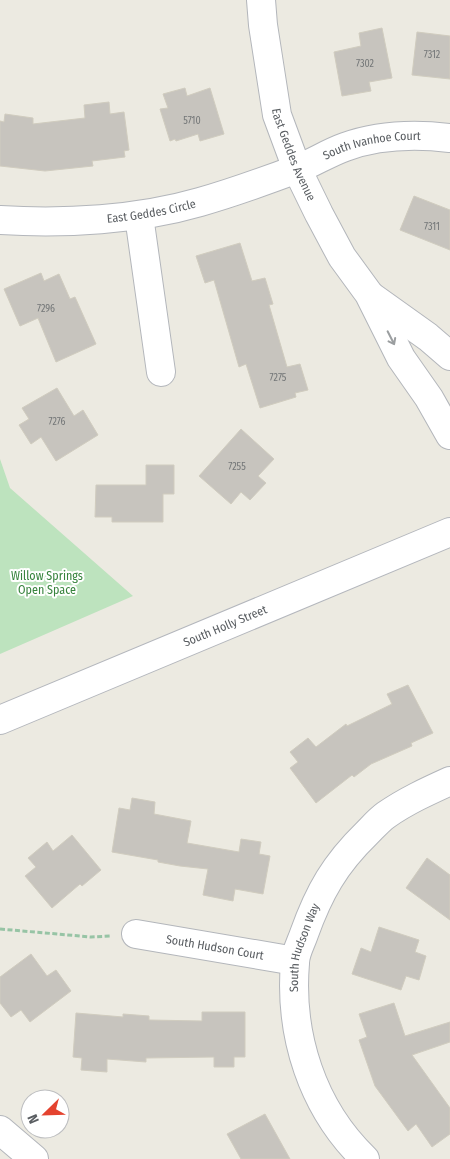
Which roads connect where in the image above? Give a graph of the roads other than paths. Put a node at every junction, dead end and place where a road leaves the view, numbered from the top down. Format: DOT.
graph roads {
  1 [pos="261,0"];
  2 [pos="450,138"];
  3 [pos="298,169"];
  4 [pos="139,216"];
  5 [pos="0,220"];
  6 [pos="369,294"];
  7 [pos="450,356"];
  8 [pos="161,372"];
  9 [pos="450,435"];
  10 [pos="450,532"];
  11 [pos="0,720"];
  12 [pos="450,781"];
  13 [pos="136,934"];
  14 [pos="295,961"];
  15 [pos="0,1130"];
  16 [pos="34,1159"];
  17 [pos="365,1159"];
  1 -- 3 [label="street, East Geddes Avenue"];
  2 -- 3 [label="street, South Ivanhoe Court"];
  3 -- 4 [label="street, East Geddes Circle"];
  3 -- 6 [label="street, East Geddes Avenue"];
  4 -- 5 [label="street, East Geddes Circle"];
  4 -- 8 [label="street"];
  6 -- 7 [label="street, East Geddes Avenue"];
  6 -- 9 [label="street, East Geddes Avenue, one-way"];
  10 -- 11 [label="street, South Holly Street"];
  12 -- 14 [label="street, South Hudson Way"];
  13 -- 14 [label="street, South Hudson Court"];
  14 -- 17 [label="street, South Hudson Way"];
  15 -- 16 [label="street"];
}
